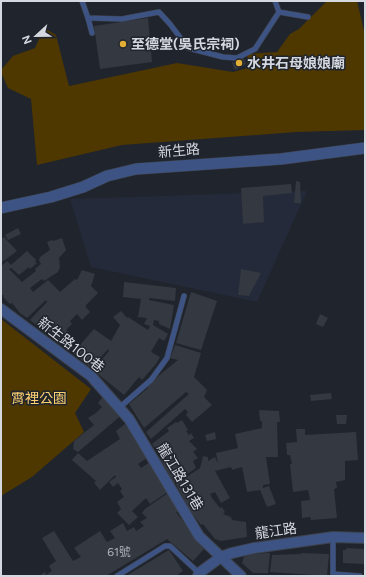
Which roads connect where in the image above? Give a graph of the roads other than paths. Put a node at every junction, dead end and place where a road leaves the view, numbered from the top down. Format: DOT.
graph roads {
  1 [pos="82,1"];
  2 [pos="275,1"];
  3 [pos="279,12"];
  4 [pos="308,17"];
  5 [pos="88,18"];
  6 [pos="92,33"];
  7 [pos="365,148"];
  8 [pos="1,208"];
  9 [pos="184,296"];
  10 [pos="1,309"];
  11 [pos="119,408"];
  12 [pos="333,537"];
  13 [pos="365,538"];
  14 [pos="221,558"];
  15 [pos="199,575"];
  16 [pos="116,576"];
  17 [pos="241,576"];
  18 [pos="360,576"];
  1 -- 5 [label="lane"];
  2 -- 3 [label="lane"];
  3 -- 4 [label="lane"];
  3 -- 5 [label="lane"];
  5 -- 6 [label="lane"];
  7 -- 8 [label="street, 新生路"];
  9 -- 11 [label="lane"];
  10 -- 11 [label="street, 新生路100巷"];
  11 -- 14 [label="street, 龍江路131巷"];
  12 -- 13 [label="street, 龍江路"];
  12 -- 14 [label="street, 龍江路"];
  12 -- 18 [label="lane"];
  14 -- 15 [label="street, 龍江路"];
  14 -- 17 [label="street, 龍江路131巷"];
  15 -- 16 [label="lane"];
}
